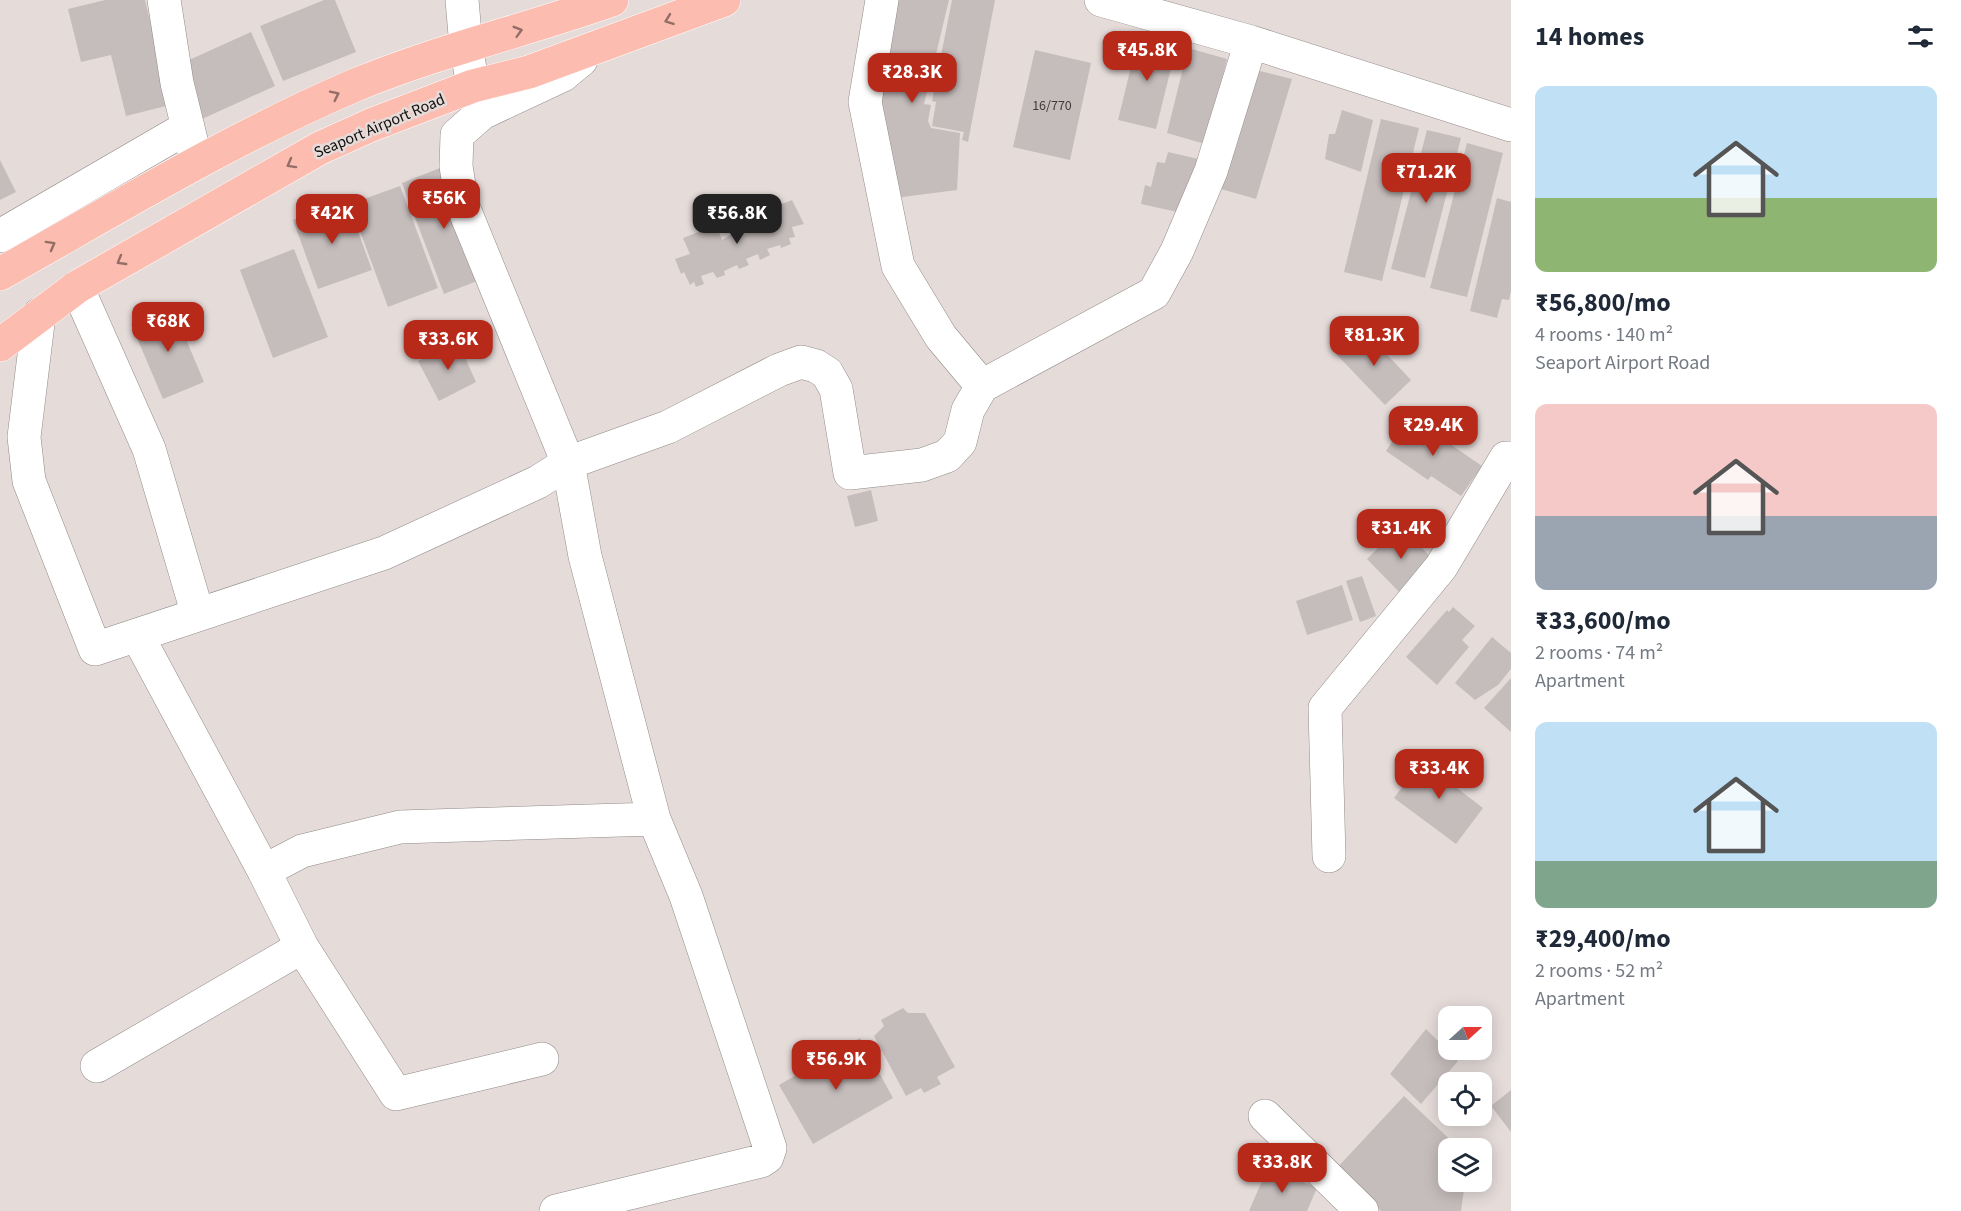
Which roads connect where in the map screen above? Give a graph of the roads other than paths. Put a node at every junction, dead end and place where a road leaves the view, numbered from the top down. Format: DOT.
graph roads {
  1 [pos="164,0"];
  2 [pos="462,0"];
  3 [pos="612,0"];
  4 [pos="724,0"];
  5 [pos="882,0"];
  6 [pos="1101,0"];
  7 [pos="1251,42"];
  8 [pos="466,46"];
  9 [pos="599,46"];
  10 [pos="473,86"];
  11 [pos="1511,124"];
  12 [pos="188,128"];
  13 [pos="197,163"];
  14 [pos="0,236"];
  15 [pos="0,274"];
  16 [pos="77,287"];
  17 [pos="39,315"];
  18 [pos="0,345"];
  19 [pos="982,386"];
  20 [pos="1511,458"];
  21 [pos="568,463"];
  22 [pos="198,615"];
  23 [pos="137,635"];
  24 [pos="654,819"];
  25 [pos="1329,856"];
  26 [pos="264,871"];
  27 [pos="302,947"];
  28 [pos="542,1059"];
  29 [pos="97,1066"];
  30 [pos="1265,1116"];
  31 [pos="556,1211"];
  32 [pos="1362,1211"];
  1 -- 12 [label="street"];
  2 -- 8 [label="street"];
  8 -- 3 [label="main road, one-way"];
  4 -- 9 [label="main road, Seaport Airport Road, one-way"];
  5 -- 19 [label="street"];
  6 -- 7 [label="street"];
  7 -- 11 [label="street"];
  7 -- 19 [label="street"];
  8 -- 10 [label="street"];
  13 -- 8 [label="main road, one-way"];
  9 -- 10 [label="main road, Seaport Airport Road"];
  9 -- 21 [label="street"];
  10 -- 16 [label="main road, Seaport Airport Road, one-way"];
  12 -- 13 [label="street"];
  12 -- 14 [label="street"];
  15 -- 13 [label="main road, one-way"];
  16 -- 17 [label="main road, Seaport Airport Road"];
  16 -- 22 [label="street"];
  17 -- 18 [label="main road, Seaport Airport Road"];
  17 -- 23 [label="street"];
  19 -- 21 [label="street"];
  20 -- 25 [label="street"];
  21 -- 22 [label="street"];
  21 -- 24 [label="street"];
  22 -- 23 [label="street"];
  23 -- 26 [label="street"];
  24 -- 26 [label="street"];
  24 -- 31 [label="street"];
  26 -- 27 [label="street"];
  27 -- 28 [label="street"];
  27 -- 29 [label="street"];
  30 -- 32 [label="street"];
}
